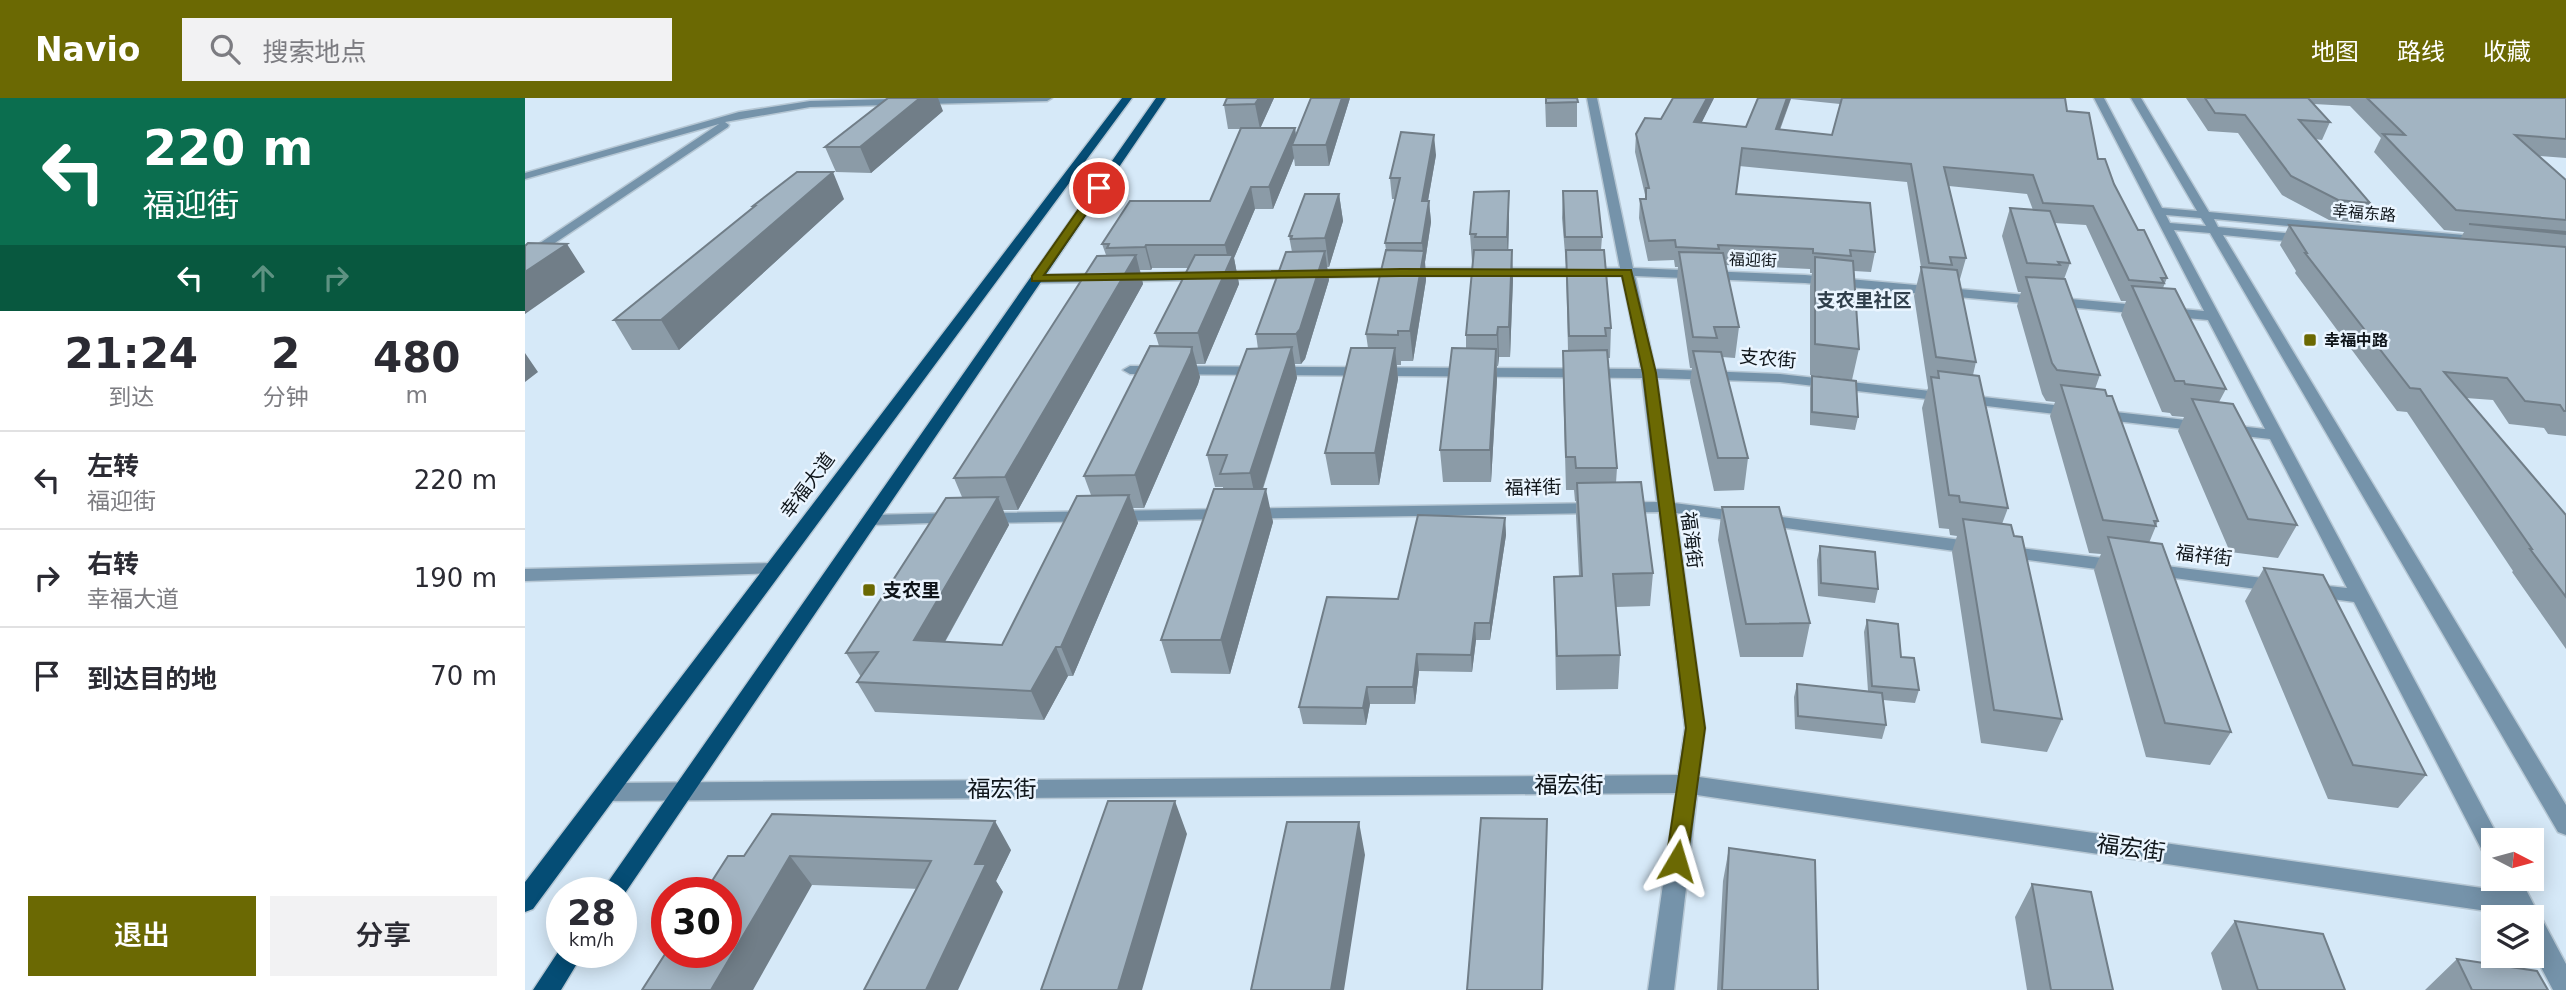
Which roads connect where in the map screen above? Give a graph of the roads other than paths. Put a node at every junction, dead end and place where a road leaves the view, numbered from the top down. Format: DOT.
graph roads {
  1 [pos="1047,98"];
  2 [pos="1127,98"];
  3 [pos="1161,98"];
  4 [pos="1592,98"];
  5 [pos="2099,98"];
  6 [pos="2136,98"];
  7 [pos="739,115"];
  8 [pos="525,176"];
  9 [pos="2204,215"];
  10 [pos="2164,218"];
  11 [pos="2214,230"];
  12 [pos="2322,240"];
  13 [pos="2497,241"];
  14 [pos="525,259"];
  15 [pos="1627,272"];
  16 [pos="1036,279"];
  17 [pos="2214,316"];
  18 [pos="1129,370"];
  19 [pos="1649,373"];
  20 [pos="2275,435"];
  21 [pos="1667,507"];
  22 [pos="870,520"];
  23 [pos="774,569"];
  24 [pos="525,575"];
  25 [pos="2359,596"];
  26 [pos="1686,784"];
  27 [pos="683,791"];
  28 [pos="607,792"];
  29 [pos="2566,825"];
  30 [pos="2482,828"];
  31 [pos="623,877"];
  32 [pos="525,901"];
  33 [pos="2481,909"];
  34 [pos="2544,948"];
  35 [pos="561,968"];
  36 [pos="2566,989"];
  37 [pos="546,990"];
  38 [pos="1661,990"];
  1 -- 7 [label="street"];
  2 -- 23 [label="main road, 幸福大道"];
  3 -- 16 [label="main road"];
  4 -- 15 [label="street, 福海街"];
  5 -- 10 [label="street"];
  6 -- 9 [label="street"];
  7 -- 8 [label="street"];
  7 -- 14 [label="street"];
  9 -- 10 [label="street, 幸福东路"];
  9 -- 11 [label="street"];
  9 -- 13 [label="street, 幸福东路"];
  10 -- 11 [label="street, 幸福东路"];
  10 -- 17 [label="street"];
  11 -- 12 [label="street, 幸福东路"];
  11 -- 29 [label="street"];
  15 -- 16 [label="street, 福迎街"];
  15 -- 17 [label="street, 福迎街"];
  15 -- 19 [label="street, 福海街"];
  16 -- 22 [label="main road"];
  17 -- 20 [label="street"];
  18 -- 19 [label="street, 支农街"];
  19 -- 20 [label="street, 支农街"];
  19 -- 21 [label="street, 福海街"];
  20 -- 25 [label="street"];
  21 -- 22 [label="street, 福祥街"];
  21 -- 25 [label="street, 福祥街"];
  21 -- 26 [label="street, 福海街"];
  22 -- 27 [label="main road"];
  23 -- 24 [label="street"];
  23 -- 28 [label="main road, 幸福大道"];
  25 -- 30 [label="street"];
  26 -- 27 [label="street, 福宏街"];
  26 -- 33 [label="street, 福宏街"];
  26 -- 38 [label="street, 福海街"];
  27 -- 28 [label="street, 福宏街"];
  27 -- 31 [label="main road"];
  28 -- 32 [label="main road, 幸福大道"];
  34 -- 36 [label="street"];
  35 -- 37 [label="main road"];
}
